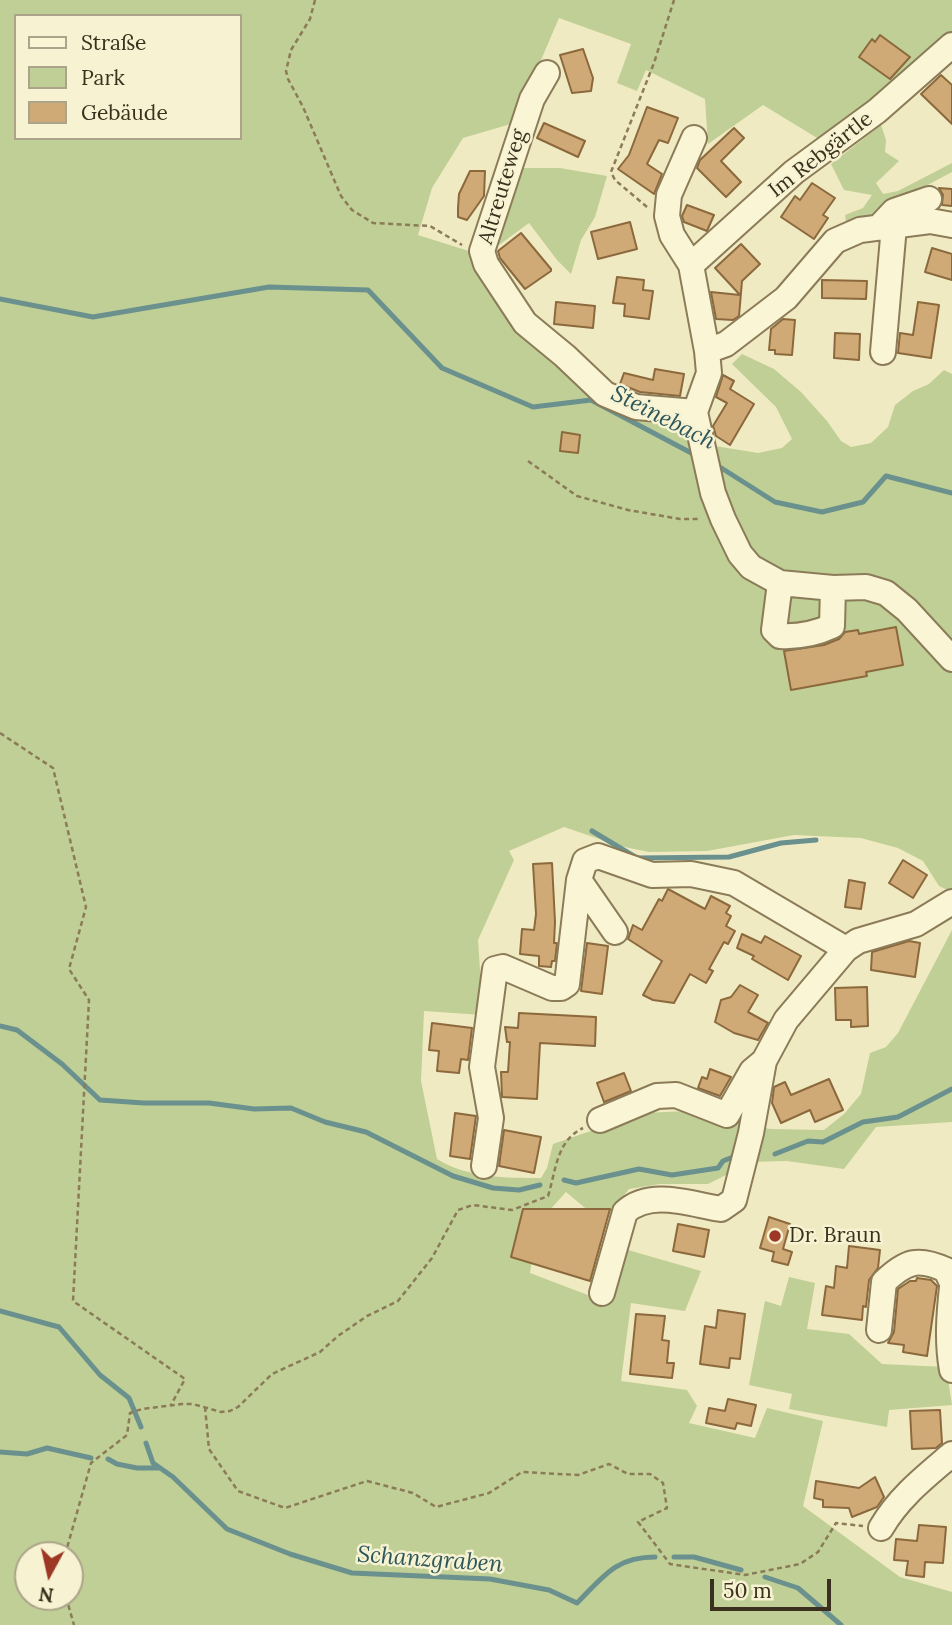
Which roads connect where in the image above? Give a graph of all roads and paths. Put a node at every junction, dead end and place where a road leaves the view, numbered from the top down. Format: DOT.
graph roads {
  1 [pos="315,0"];
  2 [pos="674,0"];
  3 [pos="952,45"];
  4 [pos="547,74"];
  5 [pos="694,138"];
  6 [pos="929,199"];
  7 [pos="667,216"];
  8 [pos="952,225"];
  9 [pos="886,227"];
  10 [pos="482,251"];
  11 [pos="691,265"];
  12 [pos="707,351"];
  13 [pos="883,352"];
  14 [pos="695,412"];
  15 [pos="527,461"];
  16 [pos="723,519"];
  17 [pos="779,583"];
  18 [pos="833,588"];
  19 [pos="952,659"];
  20 [pos="0,733"];
  21 [pos="579,880"];
  22 [pos="941,908"];
  23 [pos="615,932"];
  24 [pos="846,950"];
  25 [pos="764,1061"];
  26 [pos="600,1120"];
  27 [pos="484,1166"];
  28 [pos="952,1285"];
  29 [pos="601,1293"];
  30 [pos="879,1330"];
  31 [pos="952,1370"];
  32 [pos="171,1405"];
  33 [pos="205,1407"];
  34 [pos="952,1454"];
  35 [pos="881,1528"];
  36 [pos="69,1541"];
  1 -- 10 [label="path"];
  2 -- 7 [label="path"];
  3 -- 11 [label="street, Im Rebgärtle"];
  4 -- 10 [label="street, Altreuteweg"];
  5 -- 7 [label="street"];
  6 -- 9 [label="street"];
  7 -- 11 [label="street"];
  8 -- 9 [label="street"];
  9 -- 12 [label="street"];
  9 -- 13 [label="street"];
  10 -- 14 [label="street, Altreuteweg"];
  11 -- 12 [label="street"];
  12 -- 14 [label="street"];
  14 -- 16 [label="street"];
  15 -- 16 [label="path"];
  16 -- 17 [label="street"];
  17 -- 18 [label="street"];
  17 -- 18 [label="street"];
  18 -- 19 [label="street"];
  20 -- 32 [label="path"];
  21 -- 23 [label="street"];
  21 -- 24 [label="street"];
  21 -- 27 [label="street"];
  22 -- 24 [label="street"];
  24 -- 25 [label="street"];
  25 -- 26 [label="street"];
  25 -- 29 [label="street"];
  26 -- 33 [label="path"];
  28 -- 30 [label="street"];
  28 -- 31 [label="street"];
  32 -- 33 [label="path"];
  32 -- 36 [label="path"];
  33 -- 35 [label="path"];
  34 -- 35 [label="street"];
}
